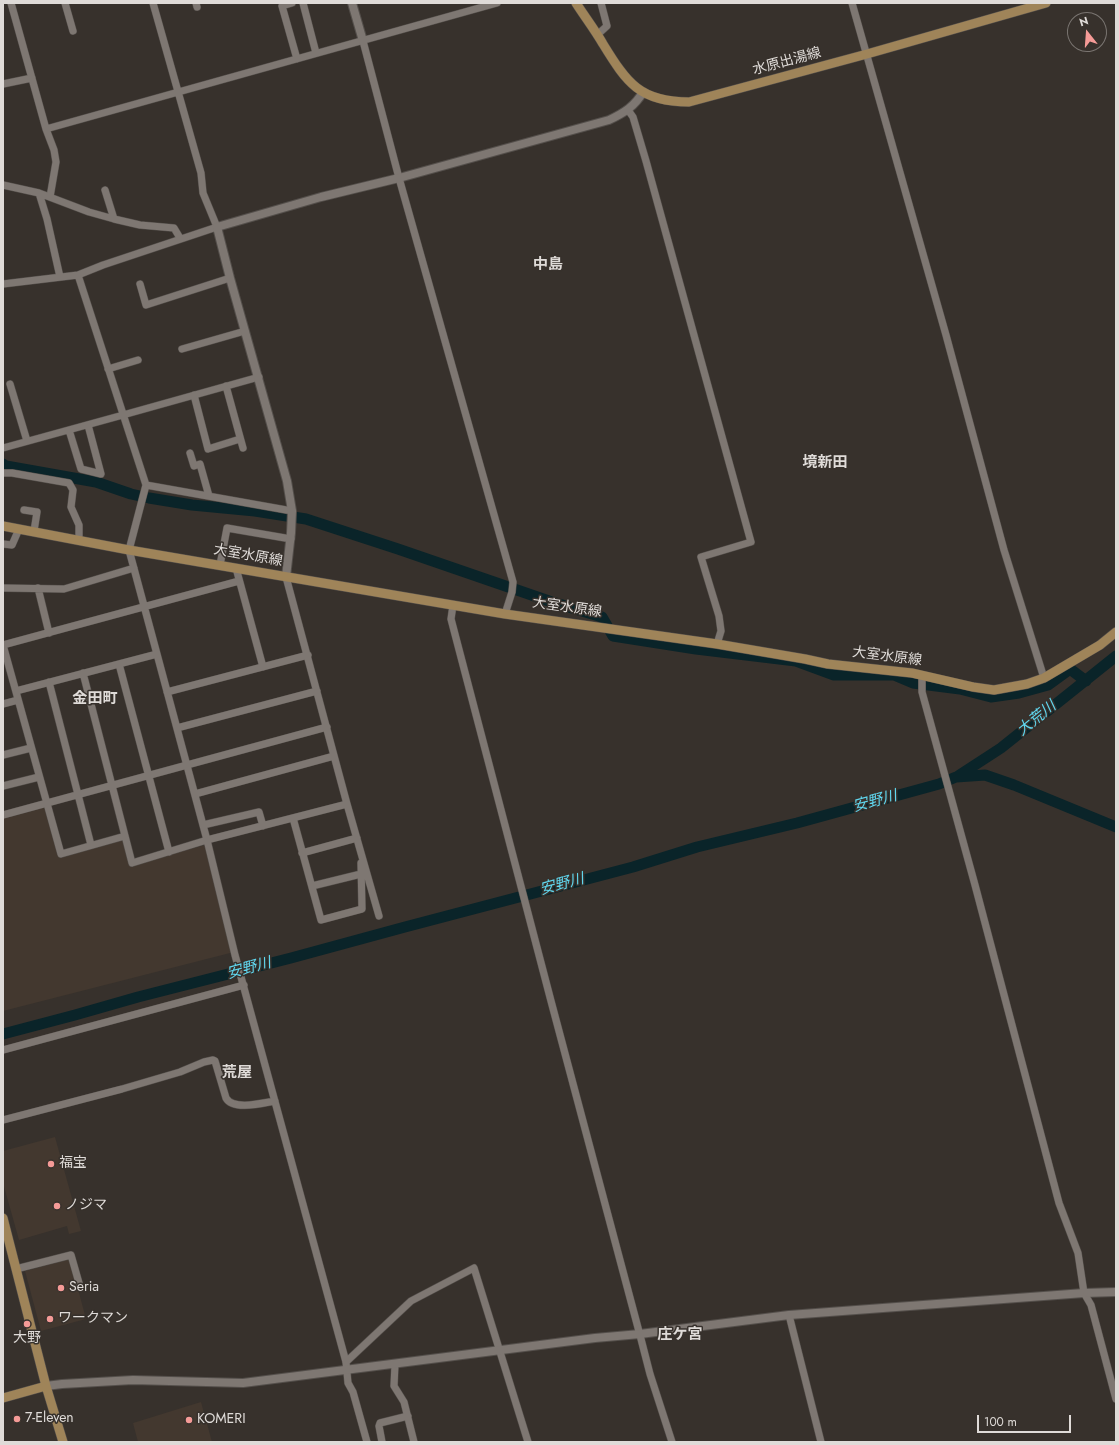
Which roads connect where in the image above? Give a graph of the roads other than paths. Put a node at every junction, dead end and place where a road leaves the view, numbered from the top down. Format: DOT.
graph roads {
  1 [pos="11,3"];
  2 [pos="65,3"];
  3 [pos="153,3"];
  4 [pos="292,3"];
  5 [pos="303,3"];
  6 [pos="352,3"];
  7 [pos="497,3"];
  8 [pos="576,3"];
  9 [pos="601,3"];
  10 [pos="852,3"];
  11 [pos="1046,3"];
  12 [pos="73,31"];
  13 [pos="597,35"];
  14 [pos="363,41"];
  15 [pos="316,53"];
  16 [pos="867,54"];
  17 [pos="297,59"];
  18 [pos="32,78"];
  19 [pos="3,84"];
  20 [pos="178,92"];
  21 [pos="643,92"];
  22 [pos="628,110"];
  23 [pos="46,129"];
  24 [pos="399,178"];
  25 [pos="3,185"];
  26 [pos="105,190"];
  27 [pos="39,193"];
  28 [pos="50,197"];
  29 [pos="114,219"];
  30 [pos="217,227"];
  31 [pos="180,238"];
  32 [pos="78,275"];
  33 [pos="60,277"];
  34 [pos="230,278"];
  35 [pos="3,284"];
  36 [pos="140,284"];
  37 [pos="245,331"];
  38 [pos="182,349"];
  39 [pos="138,360"];
  40 [pos="108,369"];
  41 [pos="259,377"];
  42 [pos="10,384"];
  43 [pos="226,386"];
  44 [pos="194,395"];
  45 [pos="123,416"];
  46 [pos="88,425"];
  47 [pos="69,430"];
  48 [pos="240,440"];
  49 [pos="27,441"];
  50 [pos="3,448"];
  51 [pos="243,448"];
  52 [pos="190,453"];
  53 [pos="3,473"];
  54 [pos="146,485"];
  55 [pos="209,496"];
  56 [pos="24,510"];
  57 [pos="292,511"];
  58 [pos="3,526"];
  59 [pos="19,529"];
  60 [pos="34,532"];
  61 [pos="291,539"];
  62 [pos="79,540"];
  63 [pos="3,544"];
  64 [pos="129,550"];
  65 [pos="220,566"];
  66 [pos="134,568"];
  67 [pos="236,568"];
  68 [pos="286,577"];
  69 [pos="239,581"];
  70 [pos="3,588"];
  71 [pos="38,588"];
  72 [pos="453,605"];
  73 [pos="144,607"];
  74 [pos="505,614"];
  75 [pos="1116,632"];
  76 [pos="49,633"];
  77 [pos="717,644"];
  78 [pos="3,645"];
  79 [pos="157,654"];
  80 [pos="308,655"];
  81 [pos="119,664"];
  82 [pos="264,667"];
  83 [pos="83,673"];
  84 [pos="922,677"];
  85 [pos="1044,678"];
  86 [pos="49,682"];
  87 [pos="16,691"];
  88 [pos="317,691"];
  89 [pos="167,692"];
  90 [pos="18,700"];
  91 [pos="3,704"];
  92 [pos="326,727"];
  93 [pos="177,728"];
  94 [pos="31,748"];
  95 [pos="3,756"];
  96 [pos="334,756"];
  97 [pos="187,765"];
  98 [pos="149,775"];
  99 [pos="39,777"];
  100 [pos="112,785"];
  101 [pos="3,786"];
  102 [pos="78,794"];
  103 [pos="195,794"];
  104 [pos="47,803"];
  105 [pos="347,804"];
  106 [pos="3,815"];
  107 [pos="293,818"];
  108 [pos="203,825"];
  109 [pos="263,826"];
  110 [pos="125,836"];
  111 [pos="357,838"];
  112 [pos="207,840"];
  113 [pos="91,845"];
  114 [pos="169,852"];
  115 [pos="302,853"];
  116 [pos="361,854"];
  117 [pos="362,874"];
  118 [pos="312,886"];
  119 [pos="379,916"];
  120 [pos="243,984"];
  121 [pos="3,1050"];
  122 [pos="275,1101"];
  123 [pos="3,1120"];
  124 [pos="3,1218"];
  125 [pos="16,1269"];
  126 [pos="79,1283"];
  127 [pos="1116,1292"];
  128 [pos="1084,1293"];
  129 [pos="789,1315"];
  130 [pos="640,1334"];
  131 [pos="500,1350"];
  132 [pos="346,1362"];
  133 [pos="395,1364"];
  134 [pos="346,1370"];
  135 [pos="46,1386"];
  136 [pos="3,1398"];
  137 [pos="1116,1399"];
  138 [pos="408,1416"];
  139 [pos="63,1442"];
  140 [pos="367,1442"];
  141 [pos="382,1442"];
  142 [pos="412,1442"];
  143 [pos="528,1442"];
  144 [pos="672,1442"];
  145 [pos="821,1442"];
  1 -- 18 [label="street"];
  2 -- 12 [label="street"];
  3 -- 20 [label="street"];
  4 -- 17 [label="street"];
  5 -- 15 [label="street"];
  6 -- 14 [label="street"];
  7 -- 14 [label="street"];
  8 -- 13 [label="main road, 水原出湯線"];
  9 -- 13 [label="street"];
  10 -- 16 [label="street"];
  11 -- 16 [label="main road, 水原出湯線"];
  13 -- 21 [label="main road, 水原出湯線"];
  14 -- 15 [label="street"];
  14 -- 24 [label="street"];
  15 -- 17 [label="street"];
  16 -- 21 [label="main road, 水原出湯線"];
  16 -- 85 [label="street"];
  17 -- 20 [label="street"];
  18 -- 19 [label="street"];
  18 -- 23 [label="street"];
  20 -- 23 [label="street"];
  20 -- 30 [label="street"];
  21 -- 22 [label="street"];
  22 -- 24 [label="street"];
  22 -- 77 [label="street"];
  23 -- 28 [label="street"];
  24 -- 30 [label="street"];
  24 -- 74 [label="street"];
  25 -- 27 [label="street"];
  26 -- 29 [label="street"];
  27 -- 28 [label="street"];
  27 -- 33 [label="street"];
  28 -- 29 [label="street"];
  29 -- 31 [label="street"];
  30 -- 31 [label="street"];
  30 -- 34 [label="street"];
  31 -- 32 [label="street"];
  32 -- 33 [label="street"];
  32 -- 40 [label="street"];
  33 -- 35 [label="street"];
  34 -- 36 [label="street"];
  34 -- 37 [label="street"];
  37 -- 38 [label="street"];
  37 -- 41 [label="street"];
  39 -- 40 [label="street"];
  40 -- 45 [label="street"];
  41 -- 43 [label="street"];
  41 -- 57 [label="street"];
  42 -- 49 [label="street"];
  43 -- 44 [label="street"];
  43 -- 48 [label="street"];
  44 -- 45 [label="street"];
  44 -- 48 [label="street"];
  45 -- 46 [label="street"];
  45 -- 54 [label="street"];
  46 -- 47 [label="street"];
  46 -- 47 [label="street"];
  47 -- 49 [label="street"];
  48 -- 51 [label="street"];
  49 -- 50 [label="street"];
  52 -- 55 [label="street"];
  53 -- 62 [label="street"];
  54 -- 55 [label="street"];
  54 -- 64 [label="street"];
  55 -- 57 [label="street"];
  56 -- 60 [label="street"];
  57 -- 61 [label="street"];
  58 -- 59 [label="main road, 大室水原線"];
  59 -- 60 [label="main road, 大室水原線"];
  59 -- 63 [label="street"];
  60 -- 62 [label="main road, 大室水原線"];
  61 -- 65 [label="street"];
  61 -- 68 [label="street"];
  62 -- 64 [label="main road, 大室水原線"];
  64 -- 65 [label="main road, 大室水原線"];
  64 -- 66 [label="street"];
  65 -- 67 [label="main road, 大室水原線"];
  66 -- 71 [label="street"];
  66 -- 73 [label="street"];
  67 -- 68 [label="main road, 大室水原線"];
  67 -- 69 [label="street"];
  68 -- 72 [label="main road, 大室水原線"];
  68 -- 80 [label="street"];
  69 -- 73 [label="street"];
  69 -- 82 [label="street"];
  70 -- 71 [label="street"];
  71 -- 76 [label="street"];
  72 -- 74 [label="main road, 大室水原線"];
  72 -- 130 [label="street"];
  73 -- 76 [label="street"];
  73 -- 79 [label="street"];
  74 -- 77 [label="main road, 大室水原線"];
  75 -- 85 [label="main road, 大室水原線"];
  76 -- 78 [label="street"];
  77 -- 84 [label="main road, 大室水原線"];
  78 -- 87 [label="street"];
  79 -- 81 [label="street"];
  79 -- 89 [label="street"];
  80 -- 82 [label="street"];
  80 -- 88 [label="street"];
  81 -- 83 [label="street"];
  81 -- 98 [label="street"];
  82 -- 89 [label="street"];
  83 -- 86 [label="street"];
  83 -- 100 [label="street"];
  84 -- 85 [label="main road, 大室水原線"];
  84 -- 128 [label="street"];
  86 -- 87 [label="street"];
  86 -- 102 [label="street"];
  87 -- 90 [label="street"];
  88 -- 92 [label="street"];
  88 -- 93 [label="street"];
  89 -- 93 [label="street"];
  90 -- 91 [label="street"];
  90 -- 94 [label="street"];
  92 -- 96 [label="street"];
  92 -- 97 [label="street"];
  93 -- 97 [label="street"];
  94 -- 95 [label="street"];
  94 -- 99 [label="street"];
  96 -- 103 [label="street"];
  96 -- 105 [label="street"];
  97 -- 98 [label="street"];
  97 -- 103 [label="street"];
  98 -- 100 [label="street"];
  98 -- 114 [label="street"];
  99 -- 101 [label="street"];
  99 -- 104 [label="street"];
  100 -- 102 [label="street"];
  100 -- 110 [label="street"];
  102 -- 104 [label="street"];
  102 -- 113 [label="street"];
  103 -- 108 [label="street"];
  104 -- 106 [label="street"];
  104 -- 113 [label="street"];
  105 -- 107 [label="street"];
  105 -- 111 [label="street"];
  107 -- 109 [label="street"];
  107 -- 115 [label="street"];
  108 -- 109 [label="street"];
  108 -- 112 [label="street"];
  109 -- 112 [label="street"];
  110 -- 113 [label="street"];
  110 -- 114 [label="street"];
  111 -- 115 [label="street"];
  111 -- 116 [label="street"];
  112 -- 114 [label="street"];
  112 -- 120 [label="street"];
  115 -- 118 [label="street"];
  116 -- 117 [label="street"];
  116 -- 119 [label="street"];
  117 -- 118 [label="street"];
  117 -- 118 [label="street"];
  120 -- 121 [label="street"];
  120 -- 122 [label="street"];
  122 -- 123 [label="street"];
  122 -- 132 [label="street"];
  124 -- 125 [label="main road"];
  125 -- 126 [label="street"];
  125 -- 135 [label="main road"];
  127 -- 128 [label="street"];
  128 -- 129 [label="street"];
  128 -- 137 [label="street"];
  129 -- 130 [label="street"];
  129 -- 145 [label="street"];
  130 -- 131 [label="street"];
  130 -- 144 [label="street"];
  131 -- 132 [label="street"];
  131 -- 133 [label="street"];
  131 -- 143 [label="street"];
  132 -- 134 [label="street"];
  133 -- 134 [label="street"];
  133 -- 138 [label="street"];
  134 -- 135 [label="street"];
  134 -- 140 [label="street"];
  135 -- 136 [label="main road"];
  135 -- 139 [label="main road"];
  138 -- 141 [label="street"];
  138 -- 142 [label="street"];
}
